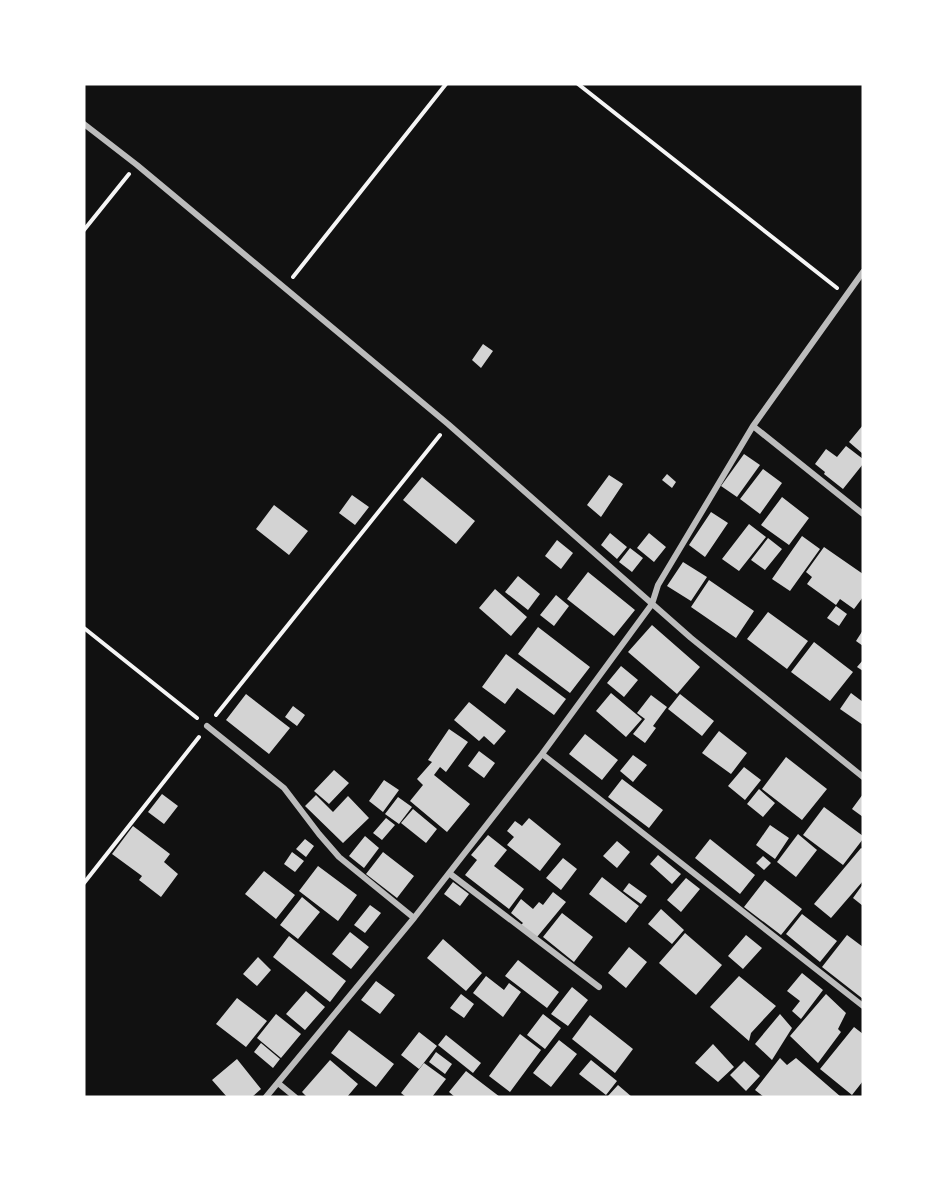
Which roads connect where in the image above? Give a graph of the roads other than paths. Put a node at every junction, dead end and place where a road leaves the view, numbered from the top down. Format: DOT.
graph roads {
  1 [pos="84,124"];
  2 [pos="863,272"];
  3 [pos="753,426"];
  4 [pos="863,514"];
  5 [pos="652,604"];
  6 [pos="207,726"];
  7 [pos="542,754"];
  8 [pos="863,777"];
  9 [pos="449,873"];
  10 [pos="414,918"];
  11 [pos="599,987"];
  12 [pos="863,1006"];
  13 [pos="278,1083"];
  14 [pos="266,1097"];
  15 [pos="295,1097"];
  1 -- 5 [label="street"];
  2 -- 3 [label="street"];
  3 -- 4 [label="street"];
  3 -- 5 [label="street"];
  5 -- 7 [label="street"];
  5 -- 8 [label="street"];
  6 -- 10 [label="street"];
  7 -- 9 [label="street"];
  7 -- 12 [label="street"];
  9 -- 10 [label="street"];
  9 -- 11 [label="street"];
  10 -- 13 [label="street"];
  13 -- 14 [label="street"];
  13 -- 15 [label="street"];
}
